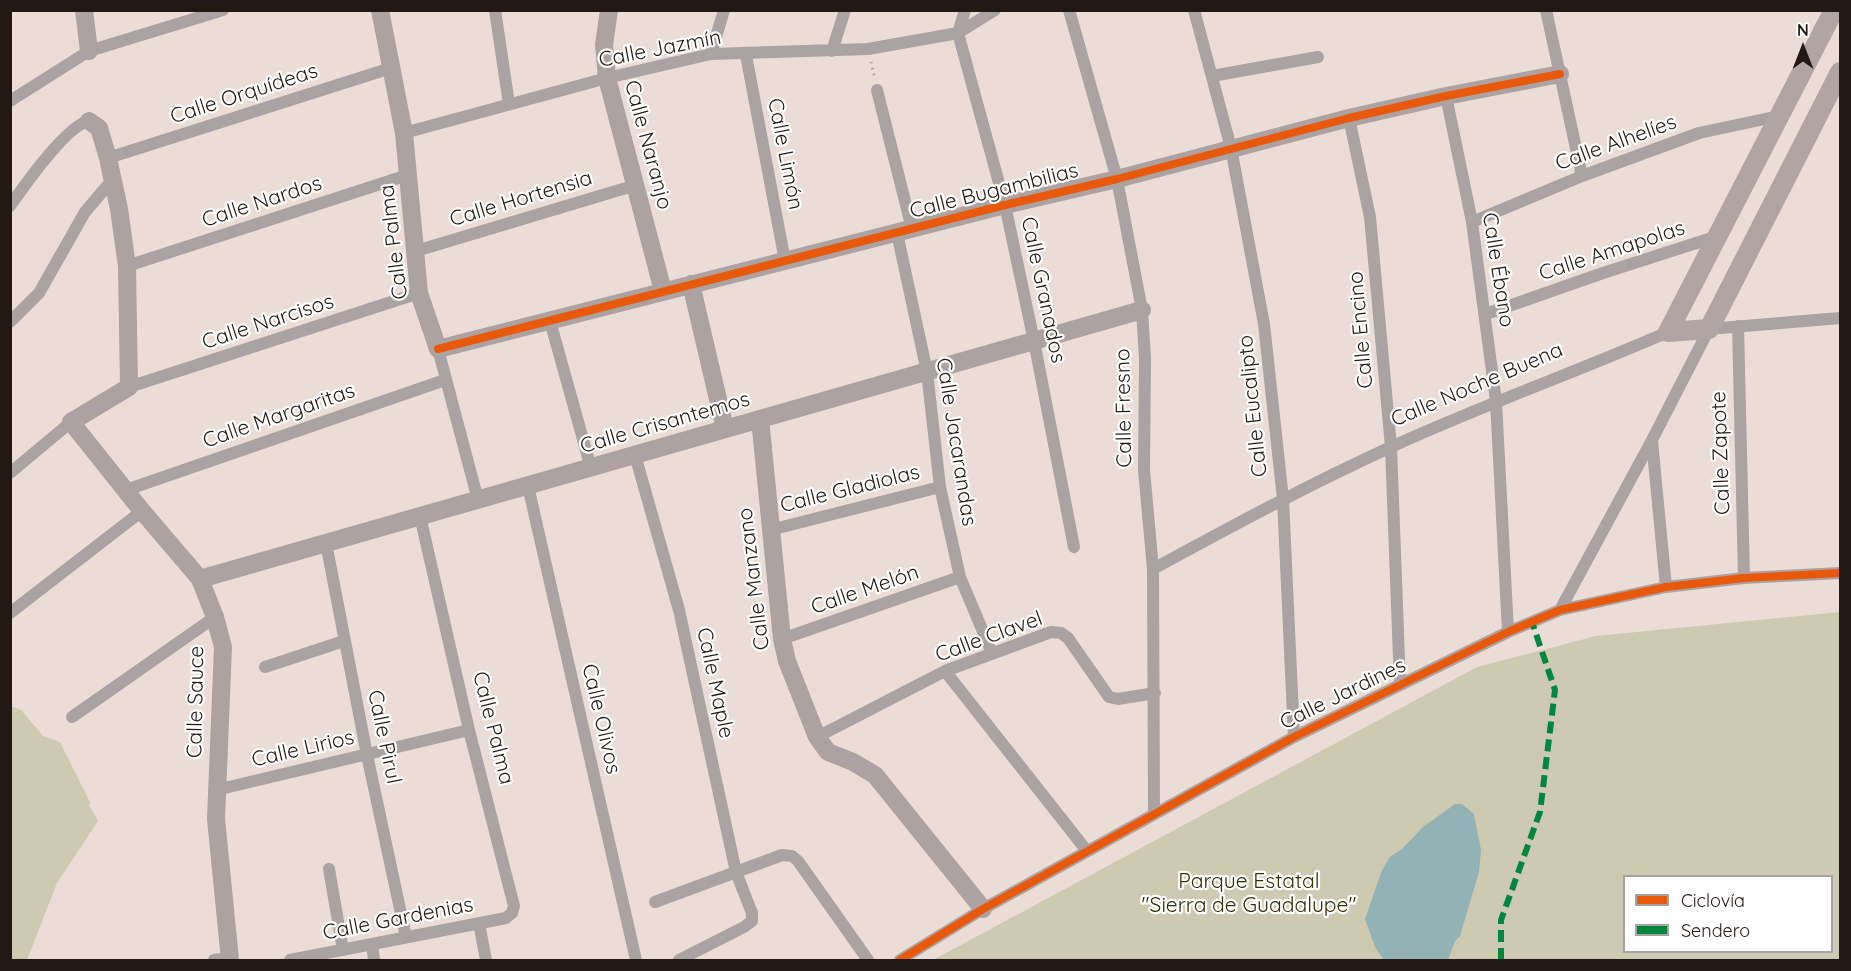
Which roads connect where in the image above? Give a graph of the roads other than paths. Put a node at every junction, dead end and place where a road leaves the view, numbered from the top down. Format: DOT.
graph roads {
  1 [pos="84,10"];
  2 [pos="223,10"];
  3 [pos="380,10"];
  4 [pos="495,10"];
  5 [pos="609,10"];
  6 [pos="724,10"];
  7 [pos="845,10"];
  8 [pos="965,10"];
  9 [pos="995,10"];
  10 [pos="1068,10"];
  11 [pos="1194,10"];
  12 [pos="1546,10"];
  13 [pos="1834,10"];
  14 [pos="958,33"];
  15 [pos="89,51"];
  16 [pos="832,51"];
  17 [pos="711,54"];
  18 [pos="746,55"];
  19 [pos="1318,57"];
  20 [pos="391,68"];
  21 [pos="1840,72"];
  22 [pos="1560,74"];
  23 [pos="1212,76"];
  24 [pos="607,78"];
  25 [pos="877,90"];
  26 [pos="1446,96"];
  27 [pos="10,101"];
  28 [pos="509,104"];
  29 [pos="1779,116"];
  30 [pos="1349,118"];
  31 [pos="89,121"];
  32 [pos="404,133"];
  33 [pos="1231,148"];
  34 [pos="108,158"];
  35 [pos="408,175"];
  36 [pos="1581,176"];
  37 [pos="113,179"];
  38 [pos="1117,179"];
  39 [pos="636,185"];
  40 [pos="1005,205"];
  41 [pos="10,206"];
  42 [pos="1472,222"];
  43 [pos="905,231"];
  44 [pos="1718,236"];
  45 [pos="416,250"];
  46 [pos="785,261"];
  47 [pos="127,266"];
  48 [pos="691,284"];
  49 [pos="663,291"];
  50 [pos="419,293"];
  51 [pos="1142,310"];
  52 [pos="1486,314"];
  53 [pos="1840,318"];
  54 [pos="550,321"];
  55 [pos="10,322"];
  56 [pos="1738,326"];
  57 [pos="1709,329"];
  58 [pos="1668,332"];
  59 [pos="1034,341"];
  60 [pos="438,349"];
  61 [pos="927,372"];
  62 [pos="445,380"];
  63 [pos="129,387"];
  64 [pos="1496,400"];
  65 [pos="760,419"];
  66 [pos="71,422"];
  67 [pos="725,429"];
  68 [pos="1652,440"];
  69 [pos="1391,447"];
  70 [pos="635,455"];
  71 [pos="591,468"];
  72 [pos="10,472"];
  73 [pos="528,486"];
  74 [pos="940,487"];
  75 [pos="126,490"];
  76 [pos="1283,499"];
  77 [pos="478,500"];
  78 [pos="142,511"];
  79 [pos="420,516"];
  80 [pos="770,530"];
  81 [pos="326,543"];
  82 [pos="1074,547"];
  83 [pos="1153,569"];
  84 [pos="1840,573"];
  85 [pos="960,577"];
  86 [pos="1744,578"];
  87 [pos="200,579"];
  88 [pos="1666,587"];
  89 [pos="1560,609"];
  90 [pos="10,613"];
  91 [pos="215,617"];
  92 [pos="1508,632"];
  93 [pos="782,639"];
  94 [pos="344,641"];
  95 [pos="992,653"];
  96 [pos="265,667"];
  97 [pos="945,671"];
  98 [pos="1400,685"];
  99 [pos="1155,693"];
  100 [pos="72,717"];
  101 [pos="469,730"];
  102 [pos="817,737"];
  103 [pos="1294,737"];
  104 [pos="367,754"];
  105 [pos="216,790"];
  106 [pos="1154,813"];
  107 [pos="1088,851"];
  108 [pos="328,869"];
  109 [pos="736,872"];
  110 [pos="656,902"];
  111 [pos="983,909"];
  112 [pos="512,914"];
  113 [pos="479,923"];
  114 [pos="406,938"];
  115 [pos="372,944"];
  116 [pos="343,950"];
  117 [pos="224,960"];
  118 [pos="290,960"];
  119 [pos="374,960"];
  120 [pos="486,960"];
  121 [pos="636,960"];
  122 [pos="679,960"];
  123 [pos="868,960"];
  124 [pos="900,960"];
  1 -- 15 [label="street"];
  2 -- 15 [label="street"];
  3 -- 20 [label="street, Calle Palma"];
  4 -- 28 [label="street"];
  5 -- 24 [label="street, Calle Naranjo"];
  6 -- 17 [label="street"];
  7 -- 16 [label="street"];
  8 -- 14 [label="street"];
  9 -- 14 [label="street, Calle Jazmín"];
  10 -- 38 [label="street, Calle Fresno"];
  11 -- 23 [label="street, Calle Eucalipto"];
  12 -- 22 [label="street"];
  13 -- 29 [label="main road"];
  14 -- 16 [label="street, Calle Jazmín"];
  14 -- 40 [label="street, Calle Granados"];
  15 -- 27 [label="street"];
  16 -- 18 [label="street, Calle Jazmín"];
  17 -- 18 [label="street, Calle Jazmín"];
  17 -- 24 [label="street, Calle Jazmín"];
  18 -- 46 [label="street, Calle Limón"];
  19 -- 23 [label="street"];
  20 -- 32 [label="street, Calle Palma"];
  20 -- 34 [label="street, Calle Orquídeas"];
  21 -- 57 [label="main road"];
  22 -- 26 [label="street, Calle Bugambilias"];
  22 -- 36 [label="street"];
  23 -- 33 [label="street, Calle Eucalipto"];
  24 -- 28 [label="street, Calle Jazmín"];
  24 -- 39 [label="street, Calle Naranjo"];
  25 -- 43 [label="street, Calle Jacarandas"];
  26 -- 30 [label="street, Calle Bugambilias"];
  26 -- 42 [label="street, Calle Ébano"];
  28 -- 32 [label="street, Calle Jazmín"];
  29 -- 36 [label="street, Calle Alhelíes"];
  29 -- 44 [label="main road"];
  30 -- 33 [label="street, Calle Bugambilias"];
  30 -- 69 [label="street, Calle Encino"];
  31 -- 34 [label="street"];
  31 -- 41 [label="street"];
  32 -- 35 [label="street, Calle Palma"];
  33 -- 38 [label="street, Calle Bugambilias"];
  33 -- 76 [label="street, Calle Eucalipto"];
  34 -- 37 [label="street"];
  35 -- 45 [label="street, Calle Palma"];
  35 -- 47 [label="street, Calle Nardos"];
  36 -- 42 [label="street, Calle Alhelíes"];
  37 -- 47 [label="street"];
  37 -- 55 [label="street"];
  38 -- 40 [label="street, Calle Bugambilias"];
  38 -- 51 [label="street, Calle Fresno"];
  39 -- 45 [label="street, Calle Hortensia"];
  39 -- 49 [label="street, Calle Naranjo"];
  40 -- 43 [label="street, Calle Bugambilias"];
  40 -- 59 [label="street, Calle Granados"];
  42 -- 52 [label="street, Calle Ébano"];
  43 -- 46 [label="street, Calle Bugambilias"];
  43 -- 61 [label="street, Calle Jacarandas"];
  44 -- 52 [label="street, Calle Amapolas"];
  44 -- 58 [label="main road"];
  45 -- 50 [label="street, Calle Palma"];
  46 -- 48 [label="street, Calle Bugambilias"];
  47 -- 63 [label="street"];
  48 -- 49 [label="street, Calle Bugambilias"];
  48 -- 67 [label="street"];
  49 -- 54 [label="street, Calle Bugambilias"];
  50 -- 60 [label="street, Calle Palma"];
  50 -- 63 [label="street, Calle Narcisos"];
  51 -- 59 [label="street, Calle Crisantemos"];
  51 -- 83 [label="street, Calle Fresno"];
  52 -- 64 [label="street, Calle Ébano"];
  53 -- 56 [label="street, Calle Noche Buena"];
  54 -- 60 [label="street, Calle Bugambilias"];
  54 -- 71 [label="street"];
  56 -- 57 [label="street, Calle Noche Buena"];
  56 -- 86 [label="street, Calle Zapote"];
  57 -- 58 [label="main road, Calle Noche Buena"];
  57 -- 68 [label="street"];
  58 -- 64 [label="street, Calle Noche Buena"];
  59 -- 61 [label="street, Calle Crisantemos"];
  59 -- 82 [label="street, Calle Granados"];
  60 -- 62 [label="street, Calle Palma"];
  61 -- 65 [label="street, Calle Crisantemos"];
  61 -- 74 [label="street, Calle Jacarandas"];
  62 -- 75 [label="street, Calle Margaritas"];
  62 -- 77 [label="street, Calle Palma"];
  63 -- 66 [label="street"];
  64 -- 69 [label="street, Calle Noche Buena"];
  64 -- 92 [label="street, Calle Ébano"];
  65 -- 67 [label="street, Calle Crisantemos"];
  65 -- 80 [label="street, Calle Manzano"];
  66 -- 72 [label="street"];
  66 -- 75 [label="street, Calle Sauce"];
  67 -- 70 [label="street, Calle Crisantemos"];
  68 -- 88 [label="street"];
  68 -- 89 [label="street"];
  69 -- 76 [label="street, Calle Noche Buena"];
  69 -- 98 [label="street, Calle Encino"];
  70 -- 71 [label="street, Calle Crisantemos"];
  70 -- 109 [label="street, Calle Maple"];
  71 -- 73 [label="street, Calle Crisantemos"];
  73 -- 77 [label="street, Calle Crisantemos"];
  73 -- 121 [label="street, Calle Olivos"];
  74 -- 80 [label="street, Calle Gladiolas"];
  74 -- 85 [label="street, Calle Jacarandas"];
  75 -- 78 [label="street, Calle Sauce"];
  76 -- 83 [label="street, Calle Noche Buena"];
  76 -- 103 [label="street, Calle Eucalipto"];
  77 -- 79 [label="street, Calle Crisantemos"];
  78 -- 87 [label="street, Calle Sauce"];
  78 -- 90 [label="street"];
  79 -- 81 [label="street, Calle Crisantemos"];
  79 -- 101 [label="street, Calle Palma"];
  80 -- 93 [label="street, Calle Manzano"];
  81 -- 87 [label="street, Calle Crisantemos"];
  81 -- 94 [label="street, Calle Pirul"];
  83 -- 99 [label="street, Calle Fresno"];
  84 -- 86 [label="street, Calle Jardines"];
  85 -- 93 [label="street, Calle Melón"];
  85 -- 95 [label="street, Calle Jacarandas"];
  86 -- 88 [label="street, Calle Jardines"];
  87 -- 91 [label="street, Calle Sauce"];
  88 -- 89 [label="street, Calle Jardines"];
  89 -- 92 [label="street, Calle Jardines"];
  91 -- 100 [label="street"];
  91 -- 105 [label="street, Calle Sauce"];
  92 -- 98 [label="street, Calle Jardines"];
  93 -- 102 [label="street, Calle Manzano"];
  94 -- 96 [label="street"];
  94 -- 104 [label="street, Calle Pirul"];
  95 -- 97 [label="street, Calle Clavel"];
  95 -- 99 [label="street, Calle Clavel"];
  97 -- 102 [label="street, Calle Clavel"];
  97 -- 107 [label="street"];
  98 -- 103 [label="street, Calle Jardines"];
  99 -- 106 [label="street, Calle Fresno"];
  101 -- 104 [label="street, Calle Lirios"];
  101 -- 112 [label="street, Calle Palma"];
  102 -- 111 [label="street, Calle Manzano"];
  103 -- 106 [label="street, Calle Jardines"];
  104 -- 105 [label="street, Calle Lirios"];
  104 -- 114 [label="street, Calle Pirul"];
  105 -- 117 [label="street, Calle Sauce"];
  106 -- 107 [label="street, Calle Jardines"];
  107 -- 111 [label="street, Calle Jardines"];
  108 -- 116 [label="street"];
  109 -- 110 [label="street"];
  109 -- 122 [label="street, Calle Maple"];
  109 -- 123 [label="street"];
  111 -- 124 [label="street, Calle Jardines"];
  112 -- 113 [label="street, Calle Gardenias"];
  113 -- 114 [label="street, Calle Gardenias"];
  113 -- 120 [label="street"];
  114 -- 115 [label="street, Calle Gardenias"];
  115 -- 116 [label="street, Calle Gardenias"];
  115 -- 119 [label="street"];
  116 -- 118 [label="street, Calle Gardenias"];
}
